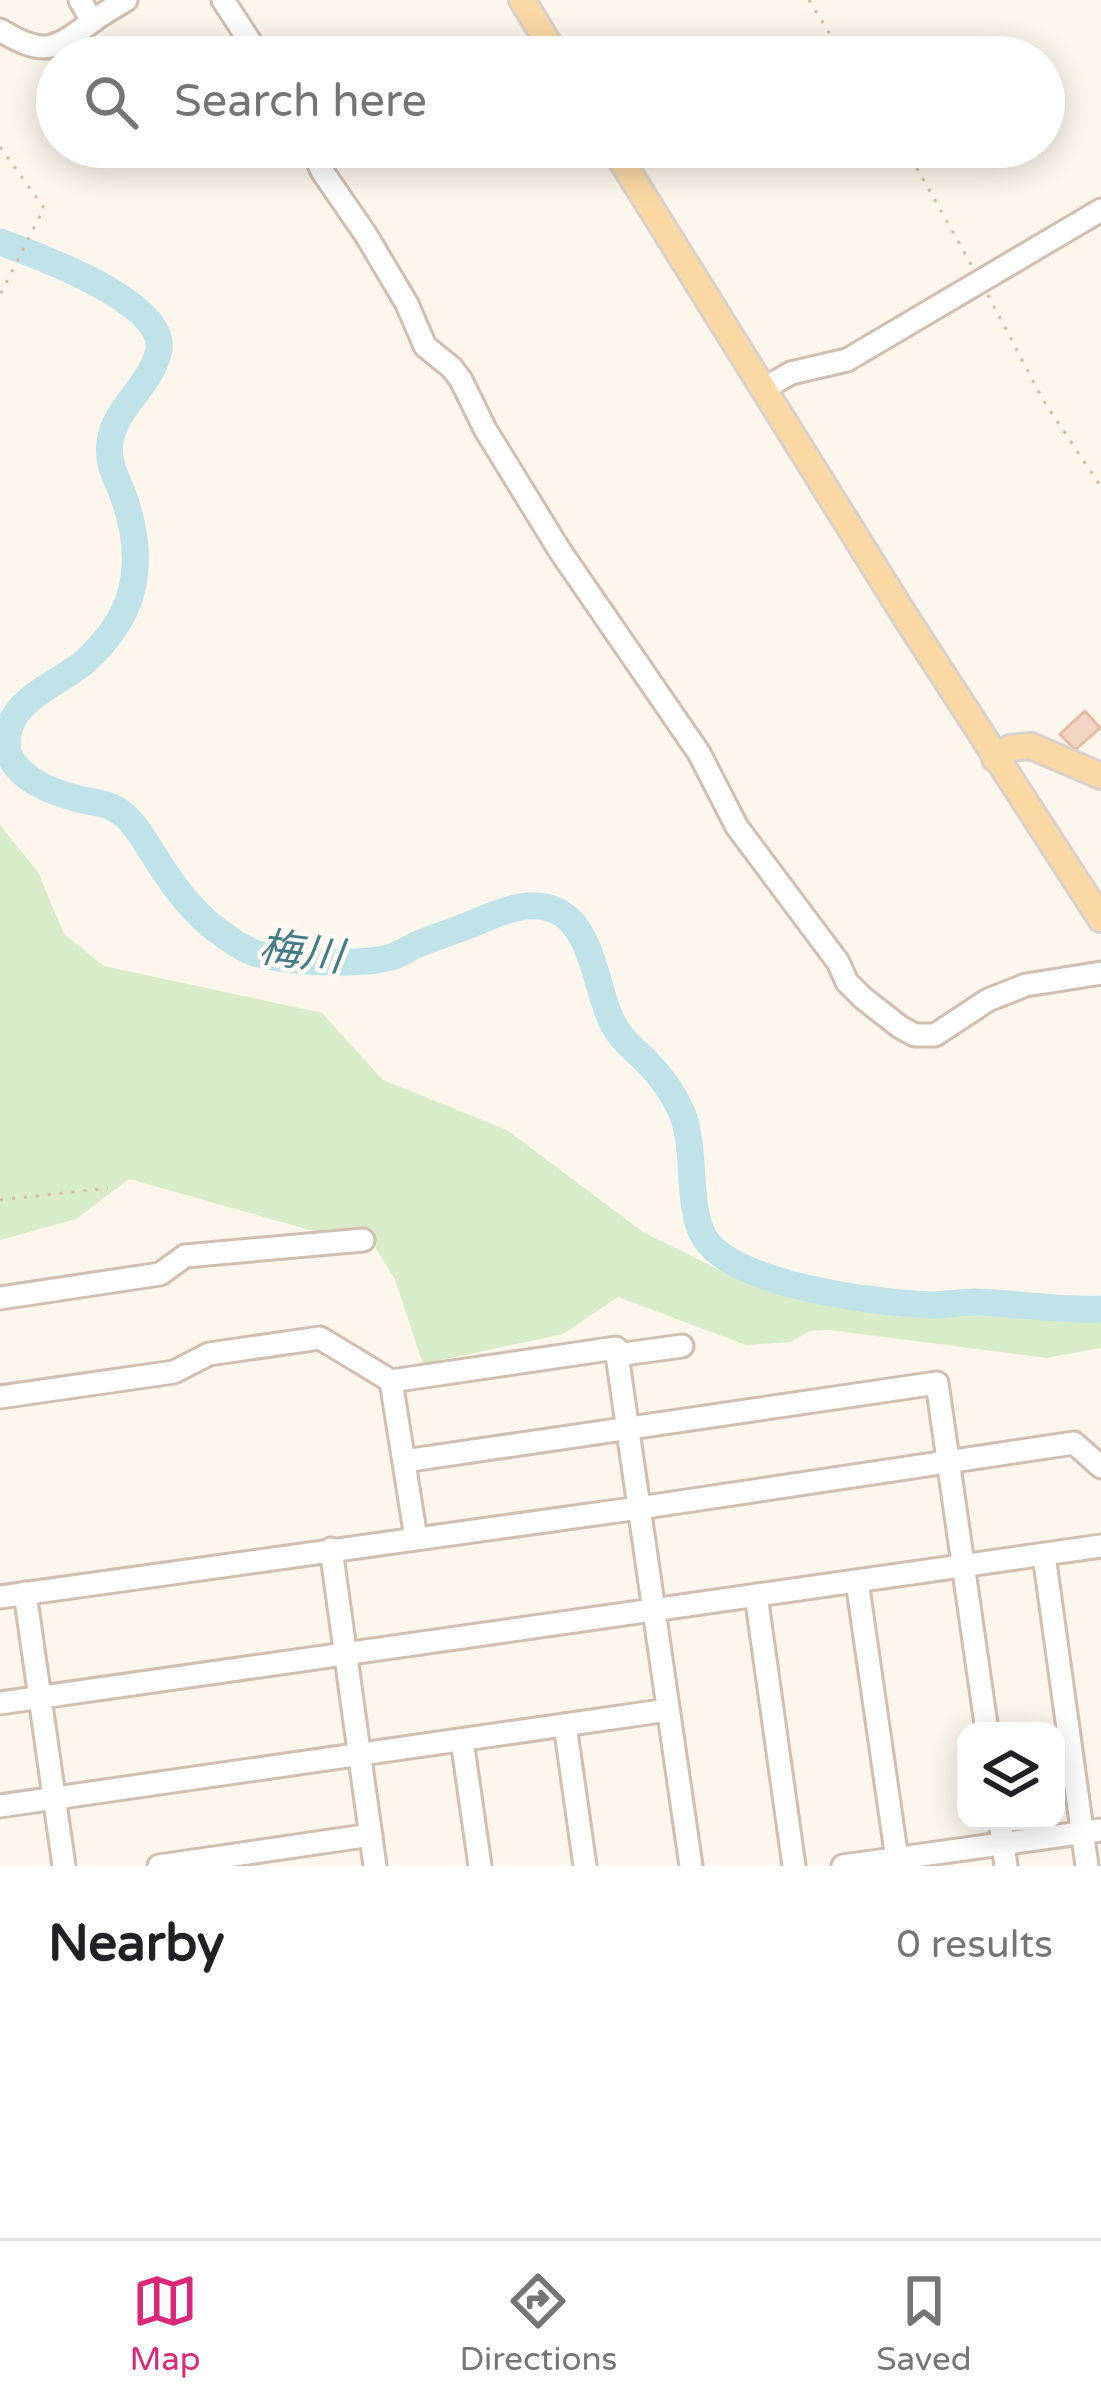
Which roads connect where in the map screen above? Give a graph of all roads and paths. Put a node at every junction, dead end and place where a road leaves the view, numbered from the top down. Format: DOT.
graph roads {
  1 [pos="80,0"];
  2 [pos="126,0"];
  3 [pos="223,0"];
  4 [pos="522,0"];
  5 [pos="809,0"];
  6 [pos="92,21"];
  7 [pos="0,30"];
  8 [pos="72,36"];
  9 [pos="246,36"];
  10 [pos="544,36"];
  11 [pos="831,36"];
  12 [pos="36,46"];
  13 [pos="0,147"];
  14 [pos="321,168"];
  15 [pos="626,168"];
  16 [pos="917,168"];
  17 [pos="1101,210"];
  18 [pos="981,282"];
  19 [pos="0,295"];
  20 [pos="765,388"];
  21 [pos="1101,487"];
  22 [pos="995,759"];
  23 [pos="1101,776"];
  24 [pos="1101,919"];
  25 [pos="1101,973"];
  26 [pos="108,1188"];
  27 [pos="0,1200"];
  28 [pos="363,1240"];
  29 [pos="0,1298"];
  30 [pos="682,1346"];
  31 [pos="617,1355"];
  32 [pos="391,1381"];
  33 [pos="0,1397"];
  34 [pos="628,1428"];
  35 [pos="404,1461"];
  36 [pos="950,1462"];
  37 [pos="1101,1467"];
  38 [pos="639,1508"];
  39 [pos="416,1538"];
  40 [pos="1101,1546"];
  41 [pos="331,1549"];
  42 [pos="1044,1555"];
  43 [pos="963,1566"];
  44 [pos="857,1581"];
  45 [pos="25,1593"];
  46 [pos="756,1595"];
  47 [pos="0,1597"];
  48 [pos="653,1610"];
  49 [pos="346,1654"];
  50 [pos="40,1698"];
  51 [pos="0,1703"];
  52 [pos="668,1710"];
  53 [pos="986,1722"];
  54 [pos="565,1725"];
  55 [pos="462,1740"];
  56 [pos="360,1754"];
  57 [pos="54,1798"];
  58 [pos="0,1806"];
  59 [pos="1092,1831"];
  60 [pos="370,1835"];
  61 [pos="1003,1844"];
  62 [pos="897,1862"];
  63 [pos="64,1866"];
  64 [pos="159,1866"];
  65 [pos="375,1866"];
  66 [pos="480,1866"];
  67 [pos="585,1866"];
  68 [pos="691,1866"];
  69 [pos="794,1866"];
  70 [pos="843,1866"];
  71 [pos="1087,1866"];
  1 -- 6 [label="street"];
  2 -- 6 [label="street"];
  3 -- 9 [label="street"];
  4 -- 10 [label="main road"];
  5 -- 11 [label="path"];
  6 -- 8 [label="street"];
  7 -- 12 [label="street"];
  13 -- 19 [label="path"];
  14 -- 25 [label="street"];
  15 -- 20 [label="main road"];
  16 -- 18 [label="path"];
  17 -- 18 [label="street"];
  18 -- 20 [label="street"];
  18 -- 21 [label="path"];
  20 -- 22 [label="main road"];
  22 -- 23 [label="main road"];
  22 -- 24 [label="main road"];
  26 -- 27 [label="path"];
  28 -- 29 [label="street"];
  30 -- 31 [label="street"];
  31 -- 32 [label="street"];
  31 -- 34 [label="street"];
  32 -- 33 [label="street"];
  32 -- 35 [label="street"];
  34 -- 35 [label="street"];
  34 -- 36 [label="street"];
  34 -- 38 [label="street"];
  35 -- 39 [label="street"];
  36 -- 37 [label="street"];
  36 -- 38 [label="street"];
  36 -- 43 [label="street"];
  38 -- 39 [label="street"];
  38 -- 48 [label="street"];
  39 -- 41 [label="street"];
  40 -- 42 [label="street"];
  41 -- 45 [label="street"];
  41 -- 49 [label="street"];
  42 -- 43 [label="street"];
  42 -- 59 [label="street"];
  43 -- 44 [label="street"];
  43 -- 53 [label="street"];
  44 -- 46 [label="street"];
  44 -- 62 [label="street"];
  45 -- 47 [label="street"];
  45 -- 50 [label="street"];
  46 -- 48 [label="street"];
  46 -- 69 [label="street"];
  48 -- 49 [label="street"];
  48 -- 52 [label="street"];
  49 -- 50 [label="street"];
  49 -- 56 [label="street"];
  50 -- 51 [label="street"];
  50 -- 57 [label="street"];
  52 -- 54 [label="street"];
  52 -- 68 [label="street"];
  54 -- 55 [label="street"];
  54 -- 67 [label="street"];
  55 -- 56 [label="street"];
  55 -- 66 [label="street"];
  56 -- 57 [label="street"];
  56 -- 60 [label="street"];
  57 -- 58 [label="street"];
  57 -- 63 [label="street"];
  59 -- 61 [label="street"];
  59 -- 71 [label="street"];
  60 -- 64 [label="street"];
  60 -- 65 [label="street"];
  61 -- 62 [label="street"];
  62 -- 70 [label="street"];
}
